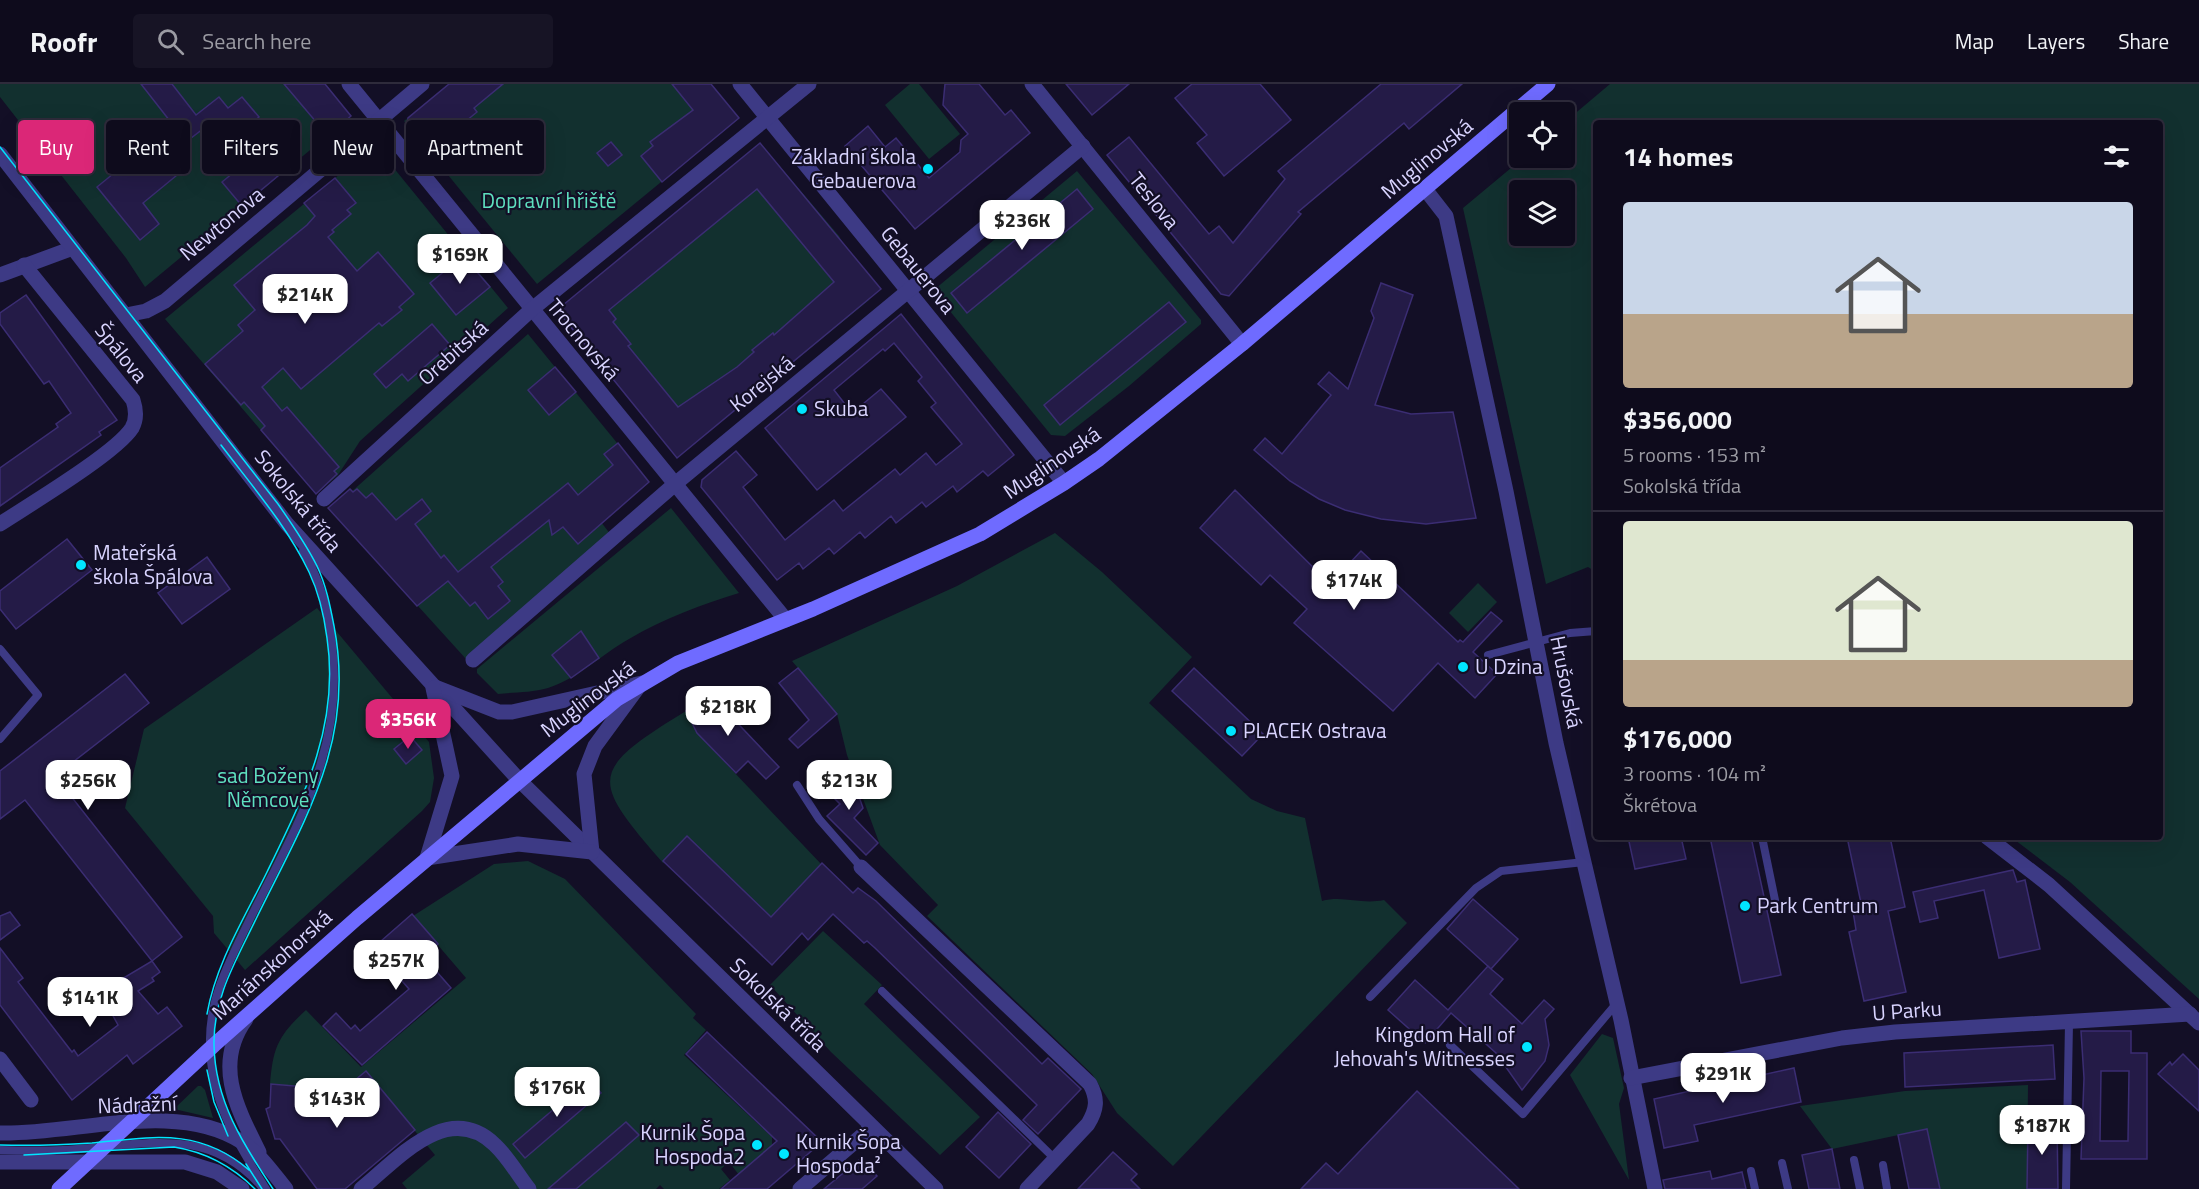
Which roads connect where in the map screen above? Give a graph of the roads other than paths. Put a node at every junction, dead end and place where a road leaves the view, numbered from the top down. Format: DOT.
graph roads {
  1 [pos="350,84"];
  2 [pos="422,84"];
  3 [pos="740,84"];
  4 [pos="809,84"];
  5 [pos="1032,84"];
  6 [pos="1548,84"];
  7 [pos="768,118"];
  8 [pos="378,119"];
  9 [pos="1083,146"];
  10 [pos="0,154"];
  11 [pos="1425,189"];
  12 [pos="73,248"];
  13 [pos="24,266"];
  14 [pos="0,275"];
  15 [pos="907,290"];
  16 [pos="531,310"];
  17 [pos="126,315"];
  18 [pos="1242,344"];
  19 [pos="1064,483"];
  20 [pos="675,484"];
  21 [pos="324,499"];
  22 [pos="0,524"];
  23 [pos="286,524"];
  24 [pos="786,620"];
  25 [pos="1593,630"];
  26 [pos="1537,643"];
  27 [pos="0,649"];
  28 [pos="1488,655"];
  29 [pos="473,660"];
  30 [pos="642,682"];
  31 [pos="432,686"];
  32 [pos="0,739"];
  33 [pos="519,780"];
  34 [pos="797,784"];
  35 [pos="1763,840"];
  36 [pos="1991,840"];
  37 [pos="592,852"];
  38 [pos="427,858"];
  39 [pos="1584,862"];
  40 [pos="861,867"];
  41 [pos="1776,905"];
  42 [pos="882,991"];
  43 [pos="1370,997"];
  44 [pos="1617,1003"];
  45 [pos="250,1013"];
  46 [pos="2194,1018"];
  47 [pos="2069,1023"];
  48 [pos="1450,1045"];
  49 [pos="210,1049"];
  50 [pos="0,1059"];
  51 [pos="1631,1078"];
  52 [pos="31,1100"];
  53 [pos="132,1122"];
  54 [pos="872,1127"];
  55 [pos="0,1133"];
  56 [pos="235,1138"];
  57 [pos="106,1146"];
  58 [pos="0,1150"];
  59 [pos="1055,1159"];
  60 [pos="1854,1160"];
  61 [pos="89,1161"];
  62 [pos="0,1162"];
  63 [pos="264,1163"];
  64 [pos="1782,1163"];
  65 [pos="1882,1165"];
  66 [pos="1751,1171"];
  67 [pos="59,1189"];
  68 [pos="242,1189"];
  69 [pos="265,1189"];
  70 [pos="286,1189"];
  71 [pos="361,1189"];
  72 [pos="529,1189"];
  73 [pos="800,1189"];
  74 [pos="936,1189"];
  75 [pos="1027,1189"];
  76 [pos="1655,1189"];
  77 [pos="1755,1189"];
  78 [pos="1788,1189"];
  79 [pos="1860,1189"];
  80 [pos="1887,1189"];
  81 [pos="2066,1189"];
  1 -- 8 [label="street, Trocnovská"];
  2 -- 8 [label="street, Newtonova"];
  3 -- 7 [label="street, Gebauerova"];
  4 -- 7 [label="street, Orebitská"];
  5 -- 9 [label="street, Teslova"];
  6 -- 11 [label="main road, Muglinovská"];
  7 -- 15 [label="street, Gebauerova"];
  7 -- 16 [label="street, Orebitská"];
  8 -- 16 [label="street, Trocnovská"];
  8 -- 17 [label="street, Newtonova"];
  9 -- 15 [label="street, Korejská"];
  9 -- 18 [label="street, Teslova"];
  10 -- 12 [label="street, Sokolská třída"];
  11 -- 18 [label="main road, Muglinovská"];
  11 -- 26 [label="street, Hrušovská"];
  12 -- 13 [label="street"];
  12 -- 17 [label="street, Sokolská třída"];
  13 -- 14 [label="street"];
  13 -- 22 [label="street, Špálova"];
  15 -- 19 [label="street, Gebauerova"];
  15 -- 20 [label="street, Korejská"];
  16 -- 20 [label="street, Trocnovská"];
  16 -- 21 [label="street, Orebitská"];
  17 -- 23 [label="street, Sokolská třída"];
  18 -- 19 [label="main road, Muglinovská"];
  19 -- 24 [label="main road, Muglinovská"];
  20 -- 24 [label="street, Trocnovská"];
  20 -- 29 [label="street, Korejská"];
  23 -- 31 [label="street, Sokolská třída"];
  23 -- 49 [label="lane"];
  24 -- 30 [label="main road, Muglinovská"];
  25 -- 26 [label="lane"];
  26 -- 28 [label="lane"];
  26 -- 39 [label="street, Hrušovská"];
  27 -- 32 [label="lane"];
  30 -- 31 [label="street"];
  30 -- 33 [label="main road, Muglinovská"];
  30 -- 37 [label="street"];
  31 -- 33 [label="street, Sokolská třída"];
  31 -- 38 [label="street"];
  33 -- 37 [label="street, Sokolská třída"];
  33 -- 38 [label="main road, Mariánskohorská"];
  34 -- 40 [label="lane"];
  35 -- 41 [label="lane"];
  36 -- 46 [label="street"];
  37 -- 38 [label="street"];
  37 -- 54 [label="street, Sokolská třída"];
  38 -- 45 [label="main road, Mariánskohorská"];
  39 -- 43 [label="lane"];
  39 -- 44 [label="street, Hrušovská"];
  40 -- 59 [label="street"];
  42 -- 59 [label="lane"];
  44 -- 48 [label="lane"];
  44 -- 51 [label="street, Hrušovská"];
  45 -- 49 [label="main road, Mariánskohorská"];
  45 -- 63 [label="street, Nádražní"];
  46 -- 47 [label="street, U Parku"];
  47 -- 51 [label="street, U Parku"];
  47 -- 81 [label="lane"];
  49 -- 53 [label="main road, Mariánskohorská"];
  49 -- 56 [label="lane"];
  50 -- 52 [label="street"];
  51 -- 76 [label="street, Hrušovská"];
  53 -- 55 [label="street, Nádražní"];
  53 -- 56 [label="street, Nádražní"];
  53 -- 57 [label="main road, Mariánskohorská"];
  54 -- 73 [label="street"];
  54 -- 74 [label="street, Sokolská třída"];
  56 -- 63 [label="street, Nádražní"];
  56 -- 69 [label="lane"];
  57 -- 58 [label="lane"];
  57 -- 61 [label="main road, Mariánskohorská"];
  57 -- 69 [label="lane"];
  59 -- 75 [label="street"];
  60 -- 79 [label="lane"];
  61 -- 62 [label="street"];
  61 -- 67 [label="main road, Mariánskohorská"];
  61 -- 68 [label="street"];
  63 -- 70 [label="street, Nádražní"];
  64 -- 78 [label="lane"];
  65 -- 80 [label="lane"];
  66 -- 77 [label="lane"];
  71 -- 72 [label="street"];
}
